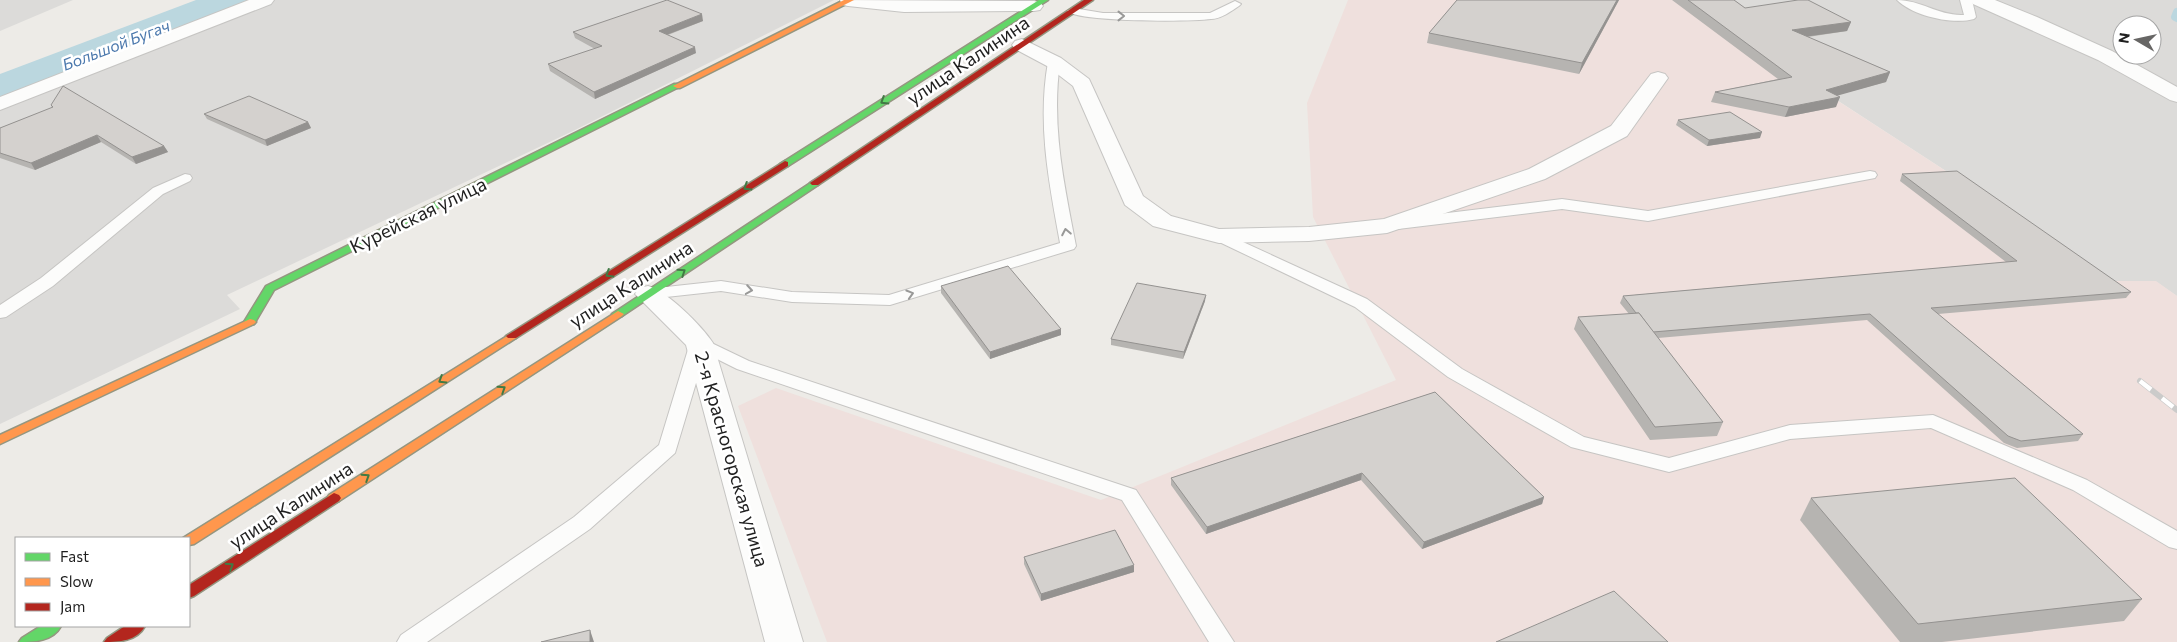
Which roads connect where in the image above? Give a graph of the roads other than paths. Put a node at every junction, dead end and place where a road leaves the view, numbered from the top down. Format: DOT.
graph roads {
  1 [pos="265,0"];
  2 [pos="1088,0"];
  3 [pos="1903,0"];
  4 [pos="1966,0"];
  5 [pos="1979,0"];
  6 [pos="849,1"];
  7 [pos="1039,3"];
  8 [pos="1235,4"];
  9 [pos="1073,10"];
  10 [pos="1022,45"];
  11 [pos="1054,62"];
  12 [pos="1658,78"];
  13 [pos="2177,96"];
  14 [pos="0,104"];
  15 [pos="1870,175"];
  16 [pos="185,178"];
  17 [pos="1387,226"];
  18 [pos="1219,236"];
  19 [pos="648,294"];
  20 [pos="0,313"];
  21 [pos="698,343"];
  22 [pos="0,440"];
  23 [pos="190,539"];
  24 [pos="2177,541"];
  25 [pos="190,591"];
  26 [pos="51,627"];
  27 [pos="135,627"];
  28 [pos="27,642"];
  29 [pos="112,642"];
  30 [pos="409,642"];
  31 [pos="784,642"];
  32 [pos="1222,642"];
  1 -- 14 [label="street"];
  2 -- 9 [label="main road, улица Калинина"];
  3 -- 4 [label="lane"];
  5 -- 13 [label="street"];
  6 -- 7 [label="street, Курейская улица"];
  6 -- 22 [label="main road, Курейская улица"];
  7 -- 23 [label="main road, улица Калинина, one-way"];
  9 -- 8 [label="lane, one-way"];
  9 -- 10 [label="main road, улица Калинина"];
  10 -- 11 [label="street"];
  19 -- 10 [label="main road, улица Калинина, one-way"];
  11 -- 18 [label="street"];
  19 -- 11 [label="lane, one-way"];
  12 -- 17 [label="street"];
  15 -- 17 [label="lane"];
  16 -- 20 [label="lane"];
  17 -- 18 [label="street"];
  18 -- 24 [label="lane"];
  19 -- 21 [label="street, 2-я Красногорская улица"];
  25 -- 19 [label="main road, улица Калинина, one-way"];
  21 -- 30 [label="lane"];
  21 -- 31 [label="street, 2-я Красногорская улица"];
  21 -- 32 [label="lane"];
  26 -- 28 [label="main road"];
  27 -- 29 [label="main road"];
}
